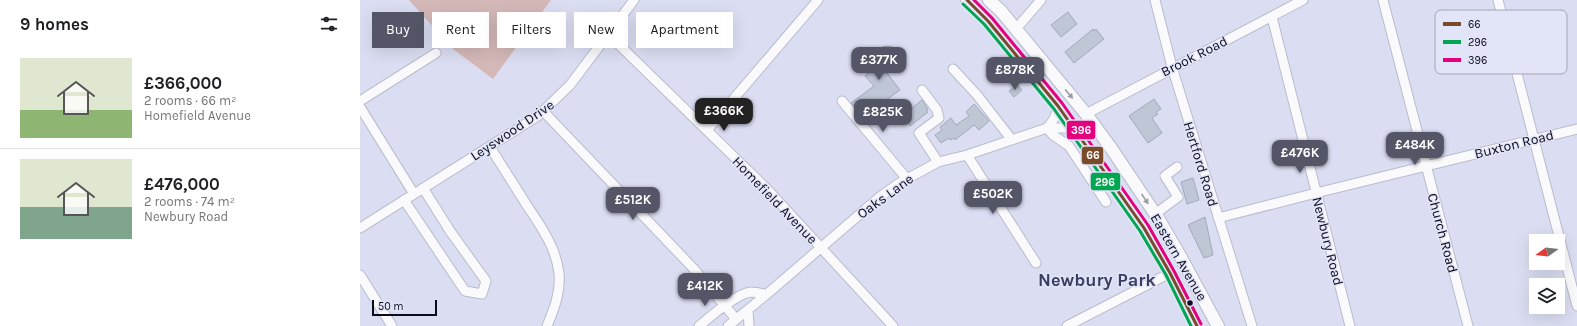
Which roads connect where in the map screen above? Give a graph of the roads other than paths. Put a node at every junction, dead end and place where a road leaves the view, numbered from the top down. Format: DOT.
graph roads {
  1 [pos="634,0"];
  2 [pos="818,0"];
  3 [pos="967,0"];
  4 [pos="989,0"];
  5 [pos="1041,0"];
  6 [pos="1155,0"];
  7 [pos="1303,0"];
  8 [pos="1383,0"];
  9 [pos="625,12"];
  10 [pos="1272,17"];
  11 [pos="1015,30"];
  12 [pos="599,48"];
  13 [pos="622,48"];
  14 [pos="436,53"];
  15 [pos="1172,67"];
  16 [pos="953,69"];
  17 [pos="1519,74"];
  18 [pos="922,90"];
  19 [pos="360,101"];
  20 [pos="842,101"];
  21 [pos="1058,106"];
  22 [pos="360,107"];
  23 [pos="543,111"];
  24 [pos="1086,114"];
  25 [pos="1047,128"];
  26 [pos="1073,128"];
  27 [pos="1577,129"];
  28 [pos="707,130"];
  29 [pos="1535,139"];
  30 [pos="1012,140"];
  31 [pos="490,147"];
  32 [pos="967,155"];
  33 [pos="938,162"];
  34 [pos="1426,166"];
  35 [pos="1177,167"];
  36 [pos="907,179"];
  37 [pos="423,188"];
  38 [pos="1316,193"];
  39 [pos="414,194"];
  40 [pos="404,200"];
  41 [pos="1106,202"];
  42 [pos="1155,214"];
  43 [pos="1218,218"];
  44 [pos="360,228"];
  45 [pos="820,247"];
  46 [pos="1036,263"];
  47 [pos="1170,273"];
  48 [pos="360,275"];
  49 [pos="767,294"];
  50 [pos="725,305"];
  51 [pos="1577,306"];
  52 [pos="748,310"];
  53 [pos="736,319"];
  54 [pos="392,326"];
  55 [pos="547,326"];
  56 [pos="699,326"];
  57 [pos="728,326"];
  58 [pos="749,326"];
  59 [pos="893,326"];
  60 [pos="1067,326"];
  61 [pos="1197,326"];
  62 [pos="1218,326"];
  63 [pos="1252,326"];
  64 [pos="1350,326"];
  65 [pos="1468,326"];
  1 -- 9 [label="street, Leyswood Drive"];
  2 -- 28 [label="street"];
  3 -- 21 [label="highway, Eastern Avenue"];
  4 -- 11 [label="highway, Eastern Avenue"];
  5 -- 11 [label="street"];
  6 -- 15 [label="street, Hertford Road"];
  7 -- 10 [label="street, Brook Road"];
  8 -- 34 [label="street, Church Road"];
  10 -- 15 [label="street, Brook Road"];
  10 -- 38 [label="street, Newbury Road"];
  11 -- 24 [label="highway, Eastern Avenue, one-way"];
  12 -- 23 [label="street, Leyswood Drive"];
  13 -- 28 [label="street, Homefield Avenue"];
  14 -- 19 [label="street"];
  15 -- 24 [label="street, Brook Road"];
  15 -- 43 [label="street, Hertford Road"];
  16 -- 30 [label="street"];
  17 -- 29 [label="street"];
  18 -- 33 [label="street"];
  20 -- 36 [label="street"];
  21 -- 25 [label="street"];
  21 -- 26 [label="highway, Eastern Avenue"];
  22 -- 39 [label="street"];
  23 -- 31 [label="street, Leyswood Drive"];
  23 -- 50 [label="street"];
  24 -- 42 [label="highway, Eastern Avenue, one-way"];
  25 -- 26 [label="street, Oaks Lane"];
  25 -- 30 [label="street, Oaks Lane"];
  25 -- 41 [label="street"];
  26 -- 47 [label="highway, Eastern Avenue"];
  27 -- 29 [label="street, Buxton Road"];
  28 -- 45 [label="street, Homefield Avenue"];
  29 -- 34 [label="street, Buxton Road"];
  29 -- 51 [label="street"];
  30 -- 32 [label="street, Oaks Lane"];
  31 -- 37 [label="street, Leyswood Drive"];
  31 -- 55 [label="street"];
  32 -- 33 [label="street, Oaks Lane"];
  32 -- 46 [label="street"];
  33 -- 36 [label="street, Oaks Lane"];
  34 -- 38 [label="street, Buxton Road"];
  34 -- 65 [label="street, Church Road"];
  35 -- 42 [label="street"];
  36 -- 45 [label="street, Oaks Lane"];
  37 -- 39 [label="street, Leyswood Drive"];
  37 -- 40 [label="street"];
  38 -- 43 [label="street, Buxton Road"];
  38 -- 64 [label="street, Newbury Road"];
  39 -- 40 [label="street, Leyswood Drive"];
  40 -- 44 [label="street, Leyswood Drive"];
  42 -- 62 [label="highway, Eastern Avenue"];
  43 -- 63 [label="street, Hertford Road"];
  45 -- 49 [label="street, Oaks Lane"];
  45 -- 59 [label="street, Homefield Avenue"];
  47 -- 60 [label="street"];
  47 -- 61 [label="highway, Eastern Avenue"];
  48 -- 54 [label="street"];
  49 -- 50 [label="street"];
  49 -- 52 [label="street, Oaks Lane"];
  50 -- 53 [label="street"];
  50 -- 56 [label="street"];
  52 -- 53 [label="street, Oaks Lane"];
  52 -- 58 [label="street"];
  53 -- 57 [label="street, Oaks Lane"];
}
